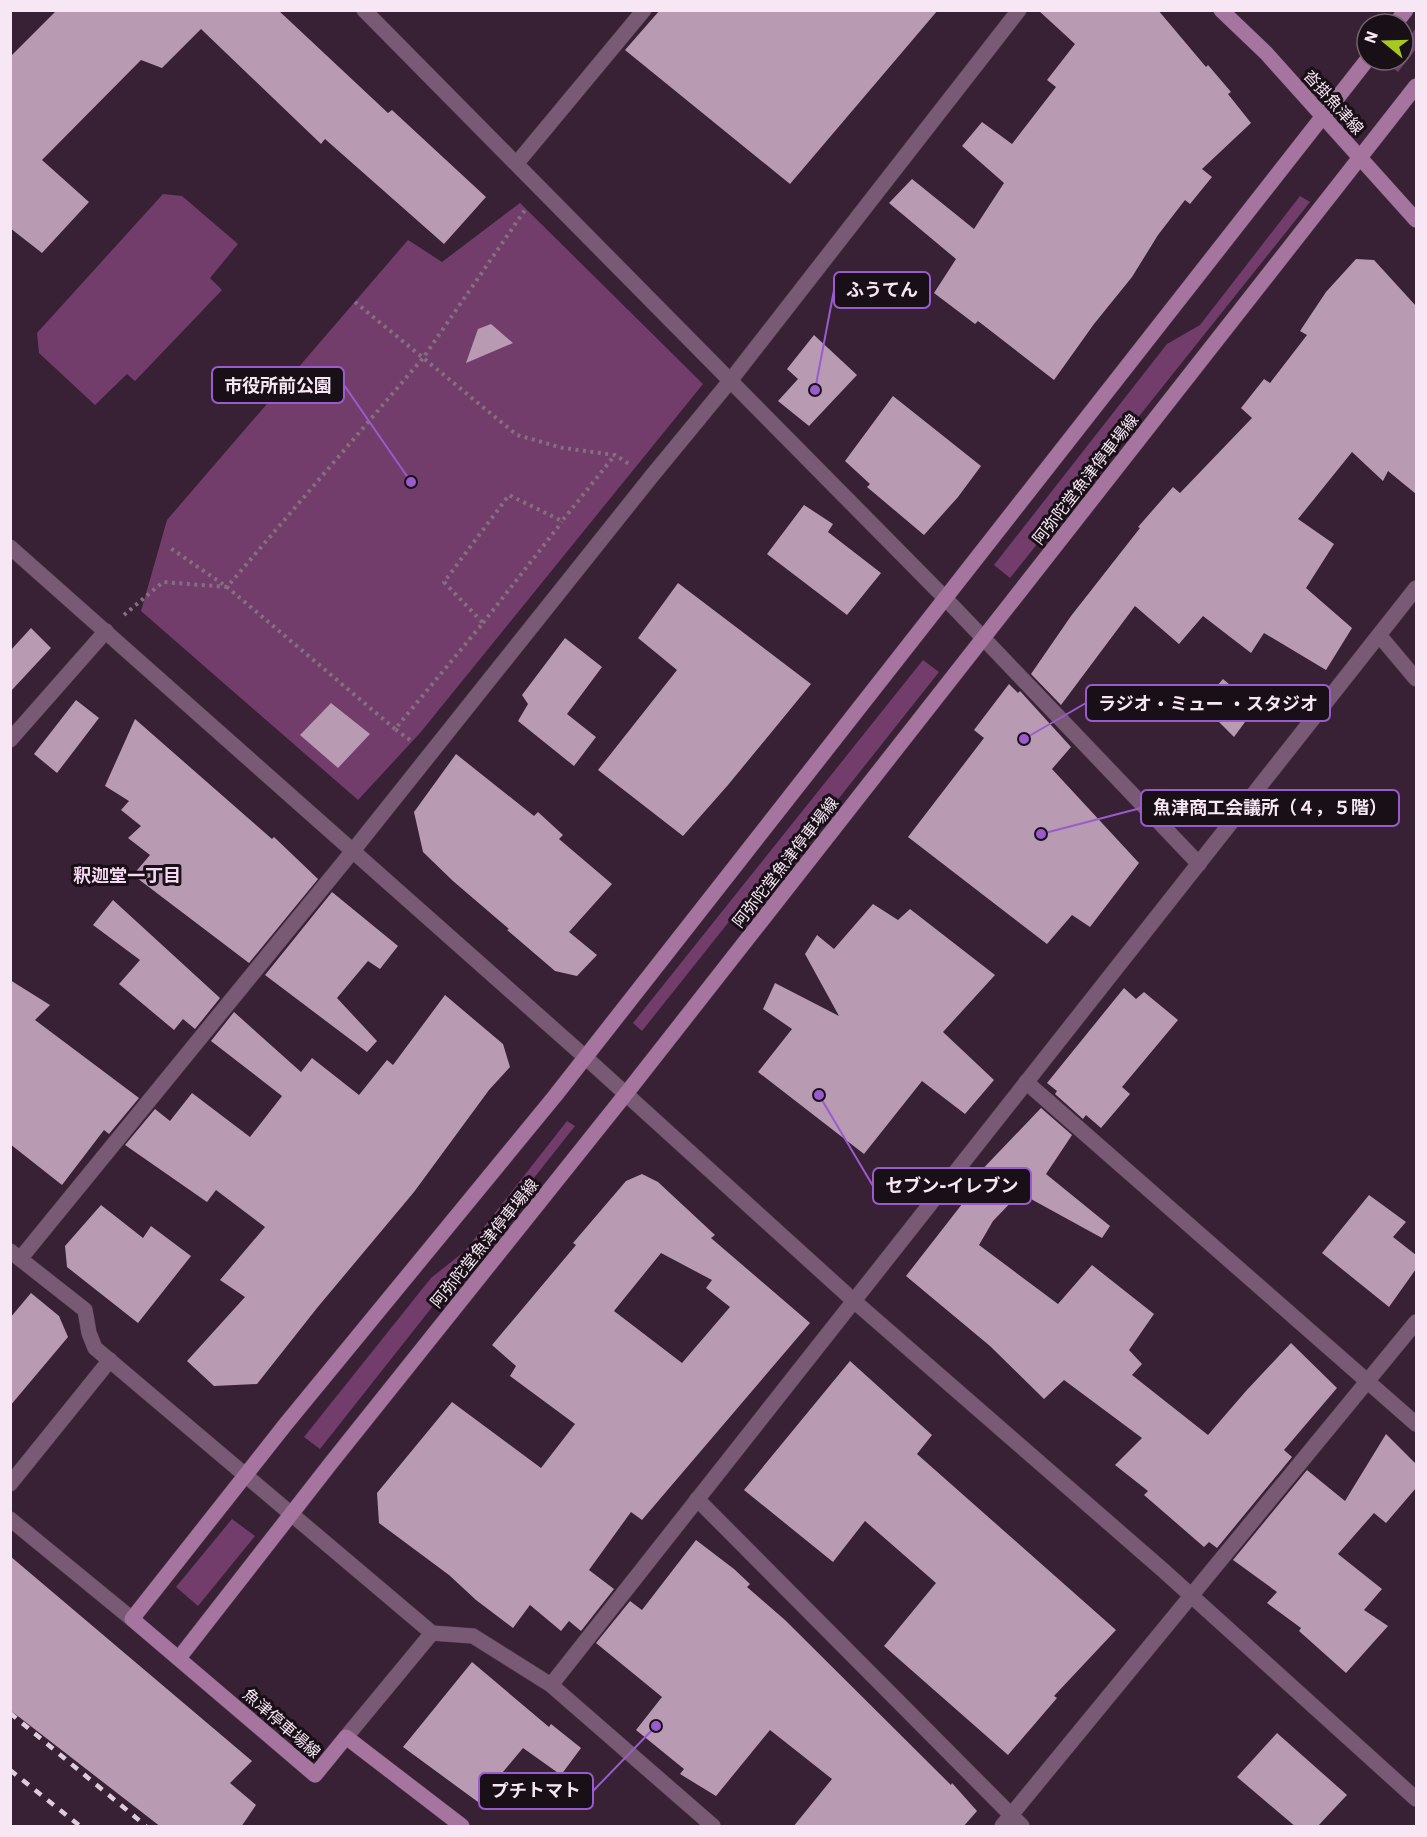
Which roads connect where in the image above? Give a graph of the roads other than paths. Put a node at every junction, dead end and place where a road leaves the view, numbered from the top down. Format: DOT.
graph roads {
  1 [pos="364,10"];
  2 [pos="644,10"];
  3 [pos="1019,10"];
  4 [pos="1221,10"];
  5 [pos="1357,72"];
  6 [pos="1416,86"];
  7 [pos="1322,116"];
  8 [pos="1360,157"];
  9 [pos="516,163"];
  10 [pos="1416,220"];
  11 [pos="730,381"];
  12 [pos="10,548"];
  13 [pos="1416,588"];
  14 [pos="944,597"];
  15 [pos="105,631"];
  16 [pos="1379,635"];
  17 [pos="983,638"];
  18 [pos="1416,679"];
  19 [pos="10,740"];
  20 [pos="352,852"];
  21 [pos="1199,864"];
  22 [pos="584,1056"];
  23 [pos="1026,1082"];
  24 [pos="625,1095"];
  25 [pos="15,1255"];
  26 [pos="854,1301"];
  27 [pos="1416,1322"];
  28 [pos="110,1360"];
  29 [pos="1366,1382"];
  30 [pos="1416,1424"];
  31 [pos="245,1475"];
  32 [pos="11,1482"];
  33 [pos="697,1499"];
  34 [pos="291,1514"];
  35 [pos="10,1519"];
  36 [pos="1190,1596"];
  37 [pos="132,1619"];
  38 [pos="432,1633"];
  39 [pos="179,1658"];
  40 [pos="551,1685"];
  41 [pos="346,1737"];
  42 [pos="1416,1799"];
  43 [pos="1012,1823"];
  44 [pos="462,1827"];
  45 [pos="713,1827"];
  1 -- 9 [label="street"];
  2 -- 9 [label="street"];
  3 -- 11 [label="street"];
  4 -- 7 [label="main road, 沓掛魚津線"];
  5 -- 7 [label="main road"];
  6 -- 8 [label="main road, 阿弥陀堂魚津停車場線"];
  7 -- 8 [label="main road, 沓掛魚津線"];
  7 -- 14 [label="main road"];
  8 -- 10 [label="main road, 沓掛魚津線"];
  8 -- 17 [label="main road, 阿弥陀堂魚津停車場線"];
  9 -- 11 [label="street"];
  11 -- 14 [label="street"];
  11 -- 20 [label="street"];
  12 -- 15 [label="street"];
  13 -- 16 [label="street"];
  14 -- 17 [label="street"];
  14 -- 22 [label="main road"];
  15 -- 19 [label="street"];
  15 -- 20 [label="street"];
  16 -- 18 [label="street"];
  16 -- 21 [label="street"];
  17 -- 21 [label="street"];
  17 -- 24 [label="main road, 阿弥陀堂魚津停車場線"];
  20 -- 22 [label="street"];
  20 -- 25 [label="street"];
  21 -- 23 [label="street"];
  22 -- 24 [label="street"];
  22 -- 31 [label="main road"];
  23 -- 26 [label="street"];
  23 -- 29 [label="street"];
  24 -- 26 [label="street"];
  24 -- 34 [label="main road, 阿弥陀堂魚津停車場線"];
  25 -- 28 [label="street"];
  26 -- 33 [label="street"];
  26 -- 36 [label="street"];
  27 -- 29 [label="street"];
  28 -- 31 [label="street"];
  28 -- 32 [label="street"];
  29 -- 30 [label="street"];
  29 -- 36 [label="street"];
  31 -- 34 [label="street"];
  31 -- 37 [label="main road"];
  33 -- 40 [label="street"];
  33 -- 43 [label="street"];
  34 -- 38 [label="street"];
  34 -- 39 [label="main road, 阿弥陀堂魚津停車場線"];
  35 -- 37 [label="street"];
  36 -- 42 [label="street"];
  36 -- 43 [label="street"];
  37 -- 39 [label="main road, 魚津停車場線"];
  38 -- 40 [label="street"];
  38 -- 41 [label="street"];
  39 -- 41 [label="main road, 魚津停車場線"];
  40 -- 45 [label="street"];
  41 -- 44 [label="main road, 魚津停車場線"];
}
